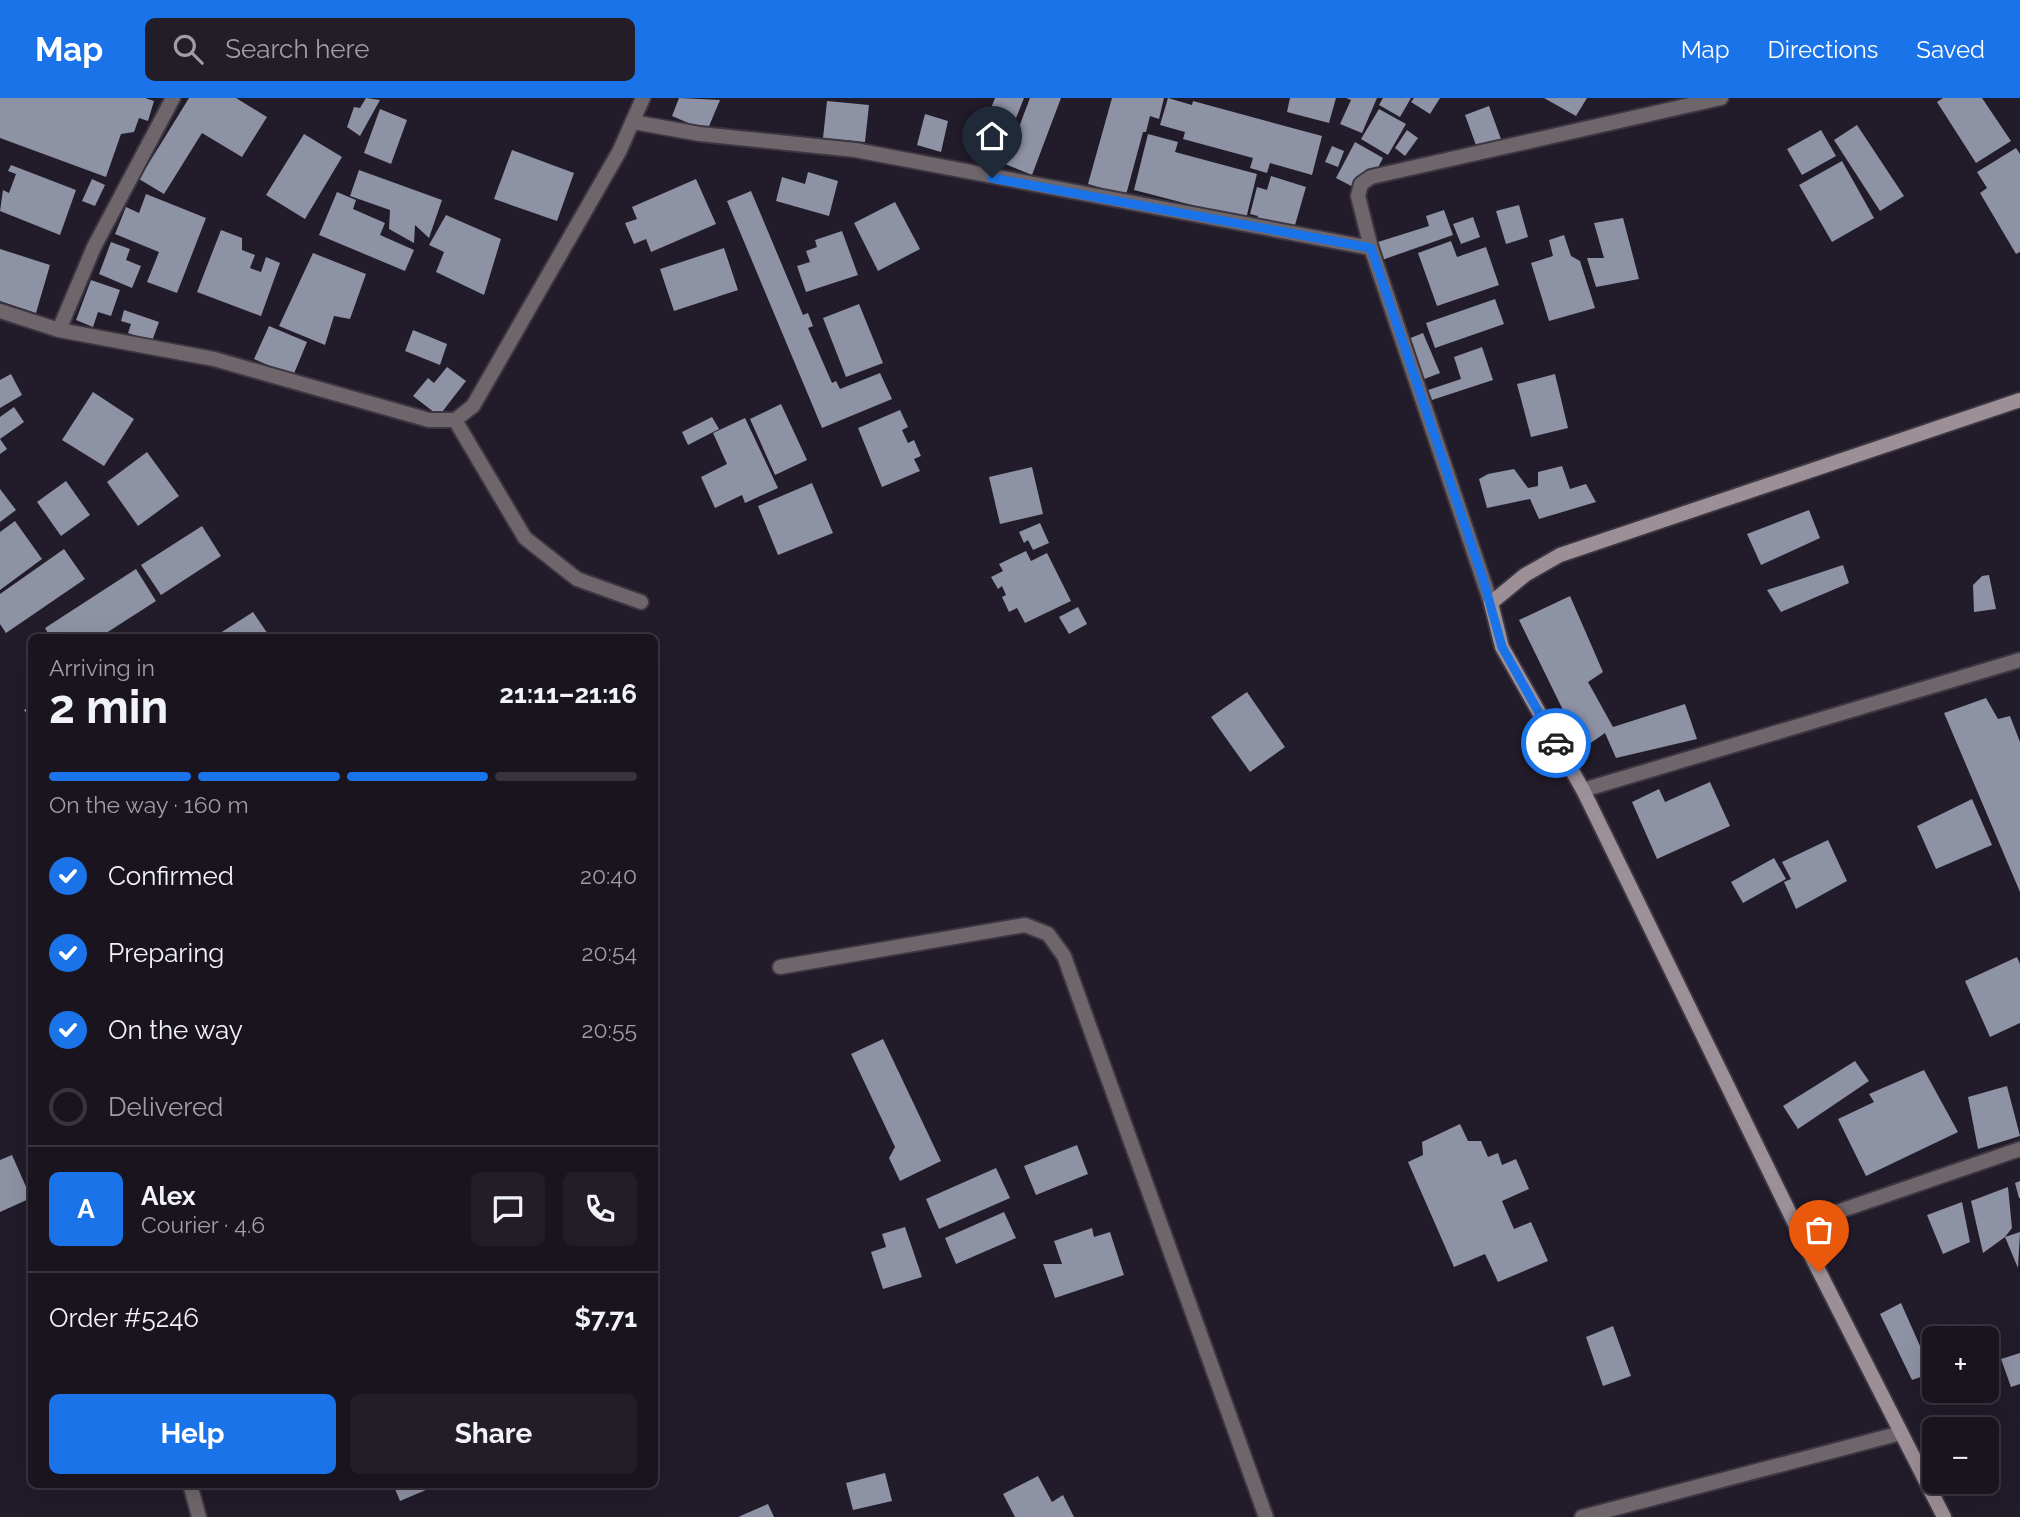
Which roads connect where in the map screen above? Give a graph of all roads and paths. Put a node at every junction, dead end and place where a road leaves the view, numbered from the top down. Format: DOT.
graph roads {
  1 [pos="173,98"];
  2 [pos="643,98"];
  3 [pos="1721,98"];
  4 [pos="633,122"];
  5 [pos="1371,248"];
  6 [pos="0,312"];
  7 [pos="59,330"];
  8 [pos="2020,400"];
  9 [pos="455,420"];
  10 [pos="641,602"];
  11 [pos="1491,603"];
  12 [pos="2020,660"];
  13 [pos="1583,790"];
  14 [pos="780,967"];
  15 [pos="2020,1149"];
  16 [pos="1796,1226"];
  17 [pos="1901,1433"];
  18 [pos="191,1488"];
  19 [pos="199,1517"];
  20 [pos="1266,1517"];
  21 [pos="1582,1517"];
  22 [pos="1944,1517"];
  1 -- 7 [label="street"];
  2 -- 4 [label="street"];
  3 -- 5 [label="street"];
  4 -- 5 [label="street"];
  4 -- 9 [label="street"];
  5 -- 11 [label="street"];
  6 -- 7 [label="street"];
  7 -- 9 [label="street"];
  8 -- 11 [label="main road"];
  9 -- 10 [label="street"];
  11 -- 13 [label="main road"];
  12 -- 13 [label="street"];
  13 -- 16 [label="main road"];
  14 -- 20 [label="street"];
  15 -- 16 [label="street"];
  16 -- 17 [label="main road"];
  17 -- 21 [label="street"];
  17 -- 22 [label="main road"];
  18 -- 19 [label="street"];
}
